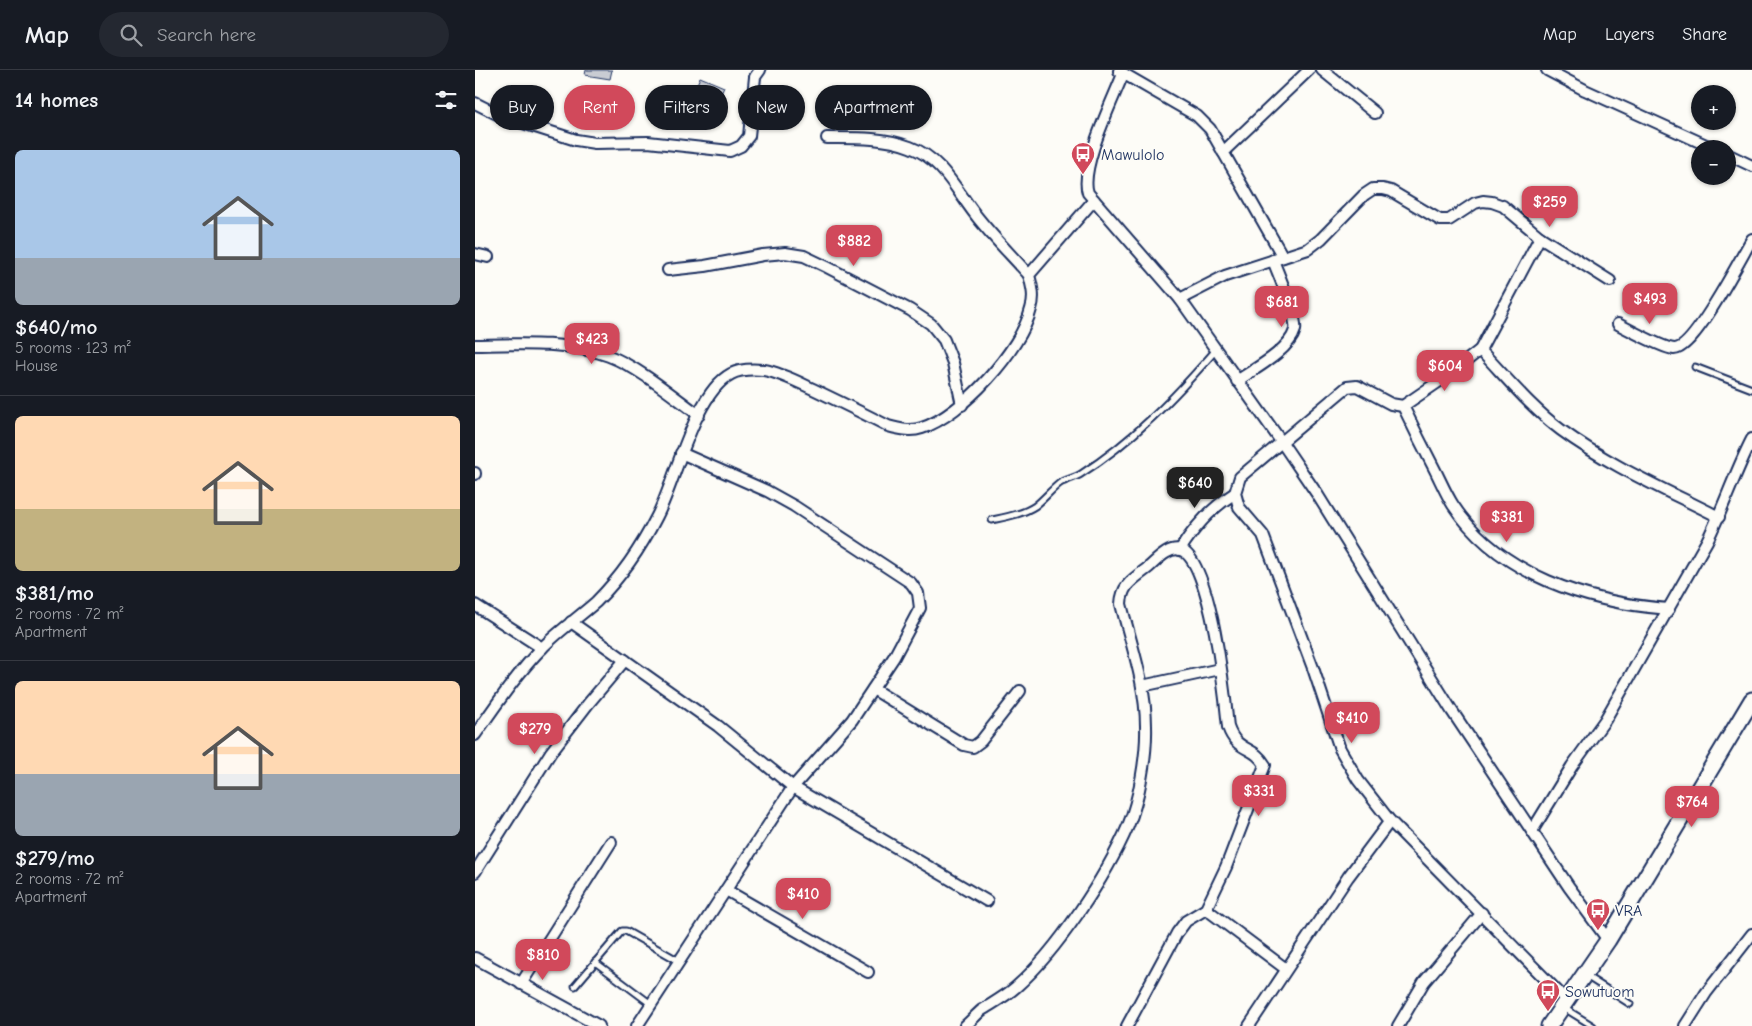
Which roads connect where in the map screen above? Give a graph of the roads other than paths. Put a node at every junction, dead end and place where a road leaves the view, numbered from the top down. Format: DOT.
graph roads {
  1 [pos="759,70"];
  2 [pos="1309,70"];
  3 [pos="1322,70"];
  4 [pos="1547,70"];
  5 [pos="1121,72"];
  6 [pos="475,103"];
  7 [pos="1375,113"];
  8 [pos="827,138"];
  9 [pos="1695,140"];
  10 [pos="1223,152"];
  11 [pos="1736,158"];
  12 [pos="1752,166"];
  13 [pos="1094,200"];
  14 [pos="1540,237"];
  15 [pos="1752,239"];
  16 [pos="475,254"];
  17 [pos="488,257"];
  18 [pos="1278,259"];
  19 [pos="667,270"];
  20 [pos="1029,275"];
  21 [pos="1610,281"];
  22 [pos="1180,299"];
  23 [pos="1618,324"];
  24 [pos="475,345"];
  25 [pos="1480,350"];
  26 [pos="1215,351"];
  27 [pos="1695,367"];
  28 [pos="1237,381"];
  29 [pos="1752,389"];
  30 [pos="962,405"];
  31 [pos="1403,406"];
  32 [pos="699,414"];
  33 [pos="1752,439"];
  34 [pos="1281,442"];
  35 [pos="681,453"];
  36 [pos="1235,492"];
  37 [pos="1719,517"];
  38 [pos="992,520"];
  39 [pos="1181,550"];
  40 [pos="475,604"];
  41 [pos="1669,609"];
  42 [pos="571,622"];
  43 [pos="542,648"];
  44 [pos="625,660"];
  45 [pos="1221,669"];
  46 [pos="1141,686"];
  47 [pos="873,689"];
  48 [pos="1020,691"];
  49 [pos="1752,700"];
  50 [pos="478,723"];
  51 [pos="475,735"];
  52 [pos="793,787"];
  53 [pos="1390,821"];
  54 [pos="1532,831"];
  55 [pos="611,842"];
  56 [pos="475,872"];
  57 [pos="726,890"];
  58 [pos="987,901"];
  59 [pos="1206,909"];
  60 [pos="1482,913"];
  61 [pos="1752,934"];
  62 [pos="1608,940"];
  63 [pos="475,958"];
  64 [pos="679,961"];
  65 [pos="595,962"];
  66 [pos="1286,969"];
  67 [pos="868,972"];
  68 [pos="1584,974"];
  69 [pos="521,984"];
  70 [pos="575,986"];
  71 [pos="1563,1003"];
  72 [pos="651,1004"];
  73 [pos="1630,1004"];
  74 [pos="641,1025"];
  75 [pos="599,1026"];
  76 [pos="965,1026"];
  77 [pos="1127,1026"];
  78 [pos="1249,1026"];
  79 [pos="1398,1026"];
  80 [pos="1549,1026"];
  81 [pos="1593,1026"];
  82 [pos="1685,1026"];
  1 -- 6 [label="street"];
  2 -- 10 [label="street"];
  3 -- 7 [label="street"];
  4 -- 9 [label="street"];
  5 -- 10 [label="street"];
  5 -- 13 [label="street"];
  8 -- 20 [label="street"];
  10 -- 18 [label="street"];
  11 -- 12 [label="street"];
  13 -- 20 [label="street"];
  13 -- 22 [label="street"];
  14 -- 18 [label="street"];
  14 -- 21 [label="street"];
  14 -- 25 [label="street"];
  15 -- 23 [label="street"];
  16 -- 17 [label="street"];
  18 -- 22 [label="street"];
  18 -- 28 [label="street"];
  19 -- 30 [label="street"];
  20 -- 30 [label="street"];
  22 -- 26 [label="street"];
  24 -- 32 [label="street"];
  25 -- 31 [label="street"];
  25 -- 37 [label="street"];
  26 -- 28 [label="street"];
  26 -- 38 [label="lane"];
  27 -- 29 [label="lane"];
  28 -- 34 [label="street"];
  30 -- 32 [label="street"];
  31 -- 34 [label="street"];
  31 -- 41 [label="street"];
  32 -- 35 [label="street"];
  33 -- 37 [label="street"];
  34 -- 36 [label="street"];
  34 -- 54 [label="street"];
  35 -- 42 [label="street"];
  35 -- 47 [label="street"];
  36 -- 39 [label="street"];
  36 -- 53 [label="street"];
  37 -- 41 [label="street"];
  39 -- 45 [label="street"];
  39 -- 46 [label="street"];
  40 -- 43 [label="street"];
  41 -- 54 [label="street"];
  42 -- 43 [label="street"];
  42 -- 44 [label="street"];
  43 -- 50 [label="street"];
  44 -- 52 [label="street"];
  44 -- 56 [label="street"];
  45 -- 46 [label="street"];
  45 -- 59 [label="street"];
  46 -- 76 [label="street"];
  47 -- 48 [label="street"];
  47 -- 52 [label="street"];
  49 -- 62 [label="street"];
  50 -- 51 [label="street"];
  52 -- 57 [label="street"];
  52 -- 58 [label="street"];
  53 -- 60 [label="street"];
  53 -- 66 [label="street"];
  54 -- 62 [label="street"];
  55 -- 69 [label="street"];
  57 -- 64 [label="street"];
  57 -- 67 [label="street"];
  59 -- 66 [label="street"];
  59 -- 77 [label="street"];
  60 -- 71 [label="street"];
  60 -- 79 [label="street"];
  61 -- 82 [label="street"];
  62 -- 68 [label="street"];
  63 -- 69 [label="street"];
  64 -- 65 [label="lane"];
  64 -- 72 [label="street"];
  65 -- 70 [label="lane"];
  65 -- 72 [label="lane"];
  66 -- 78 [label="street"];
  68 -- 71 [label="street"];
  68 -- 73 [label="lane"];
  69 -- 75 [label="street"];
  71 -- 80 [label="street"];
  71 -- 81 [label="lane"];
  72 -- 74 [label="street"];
}
